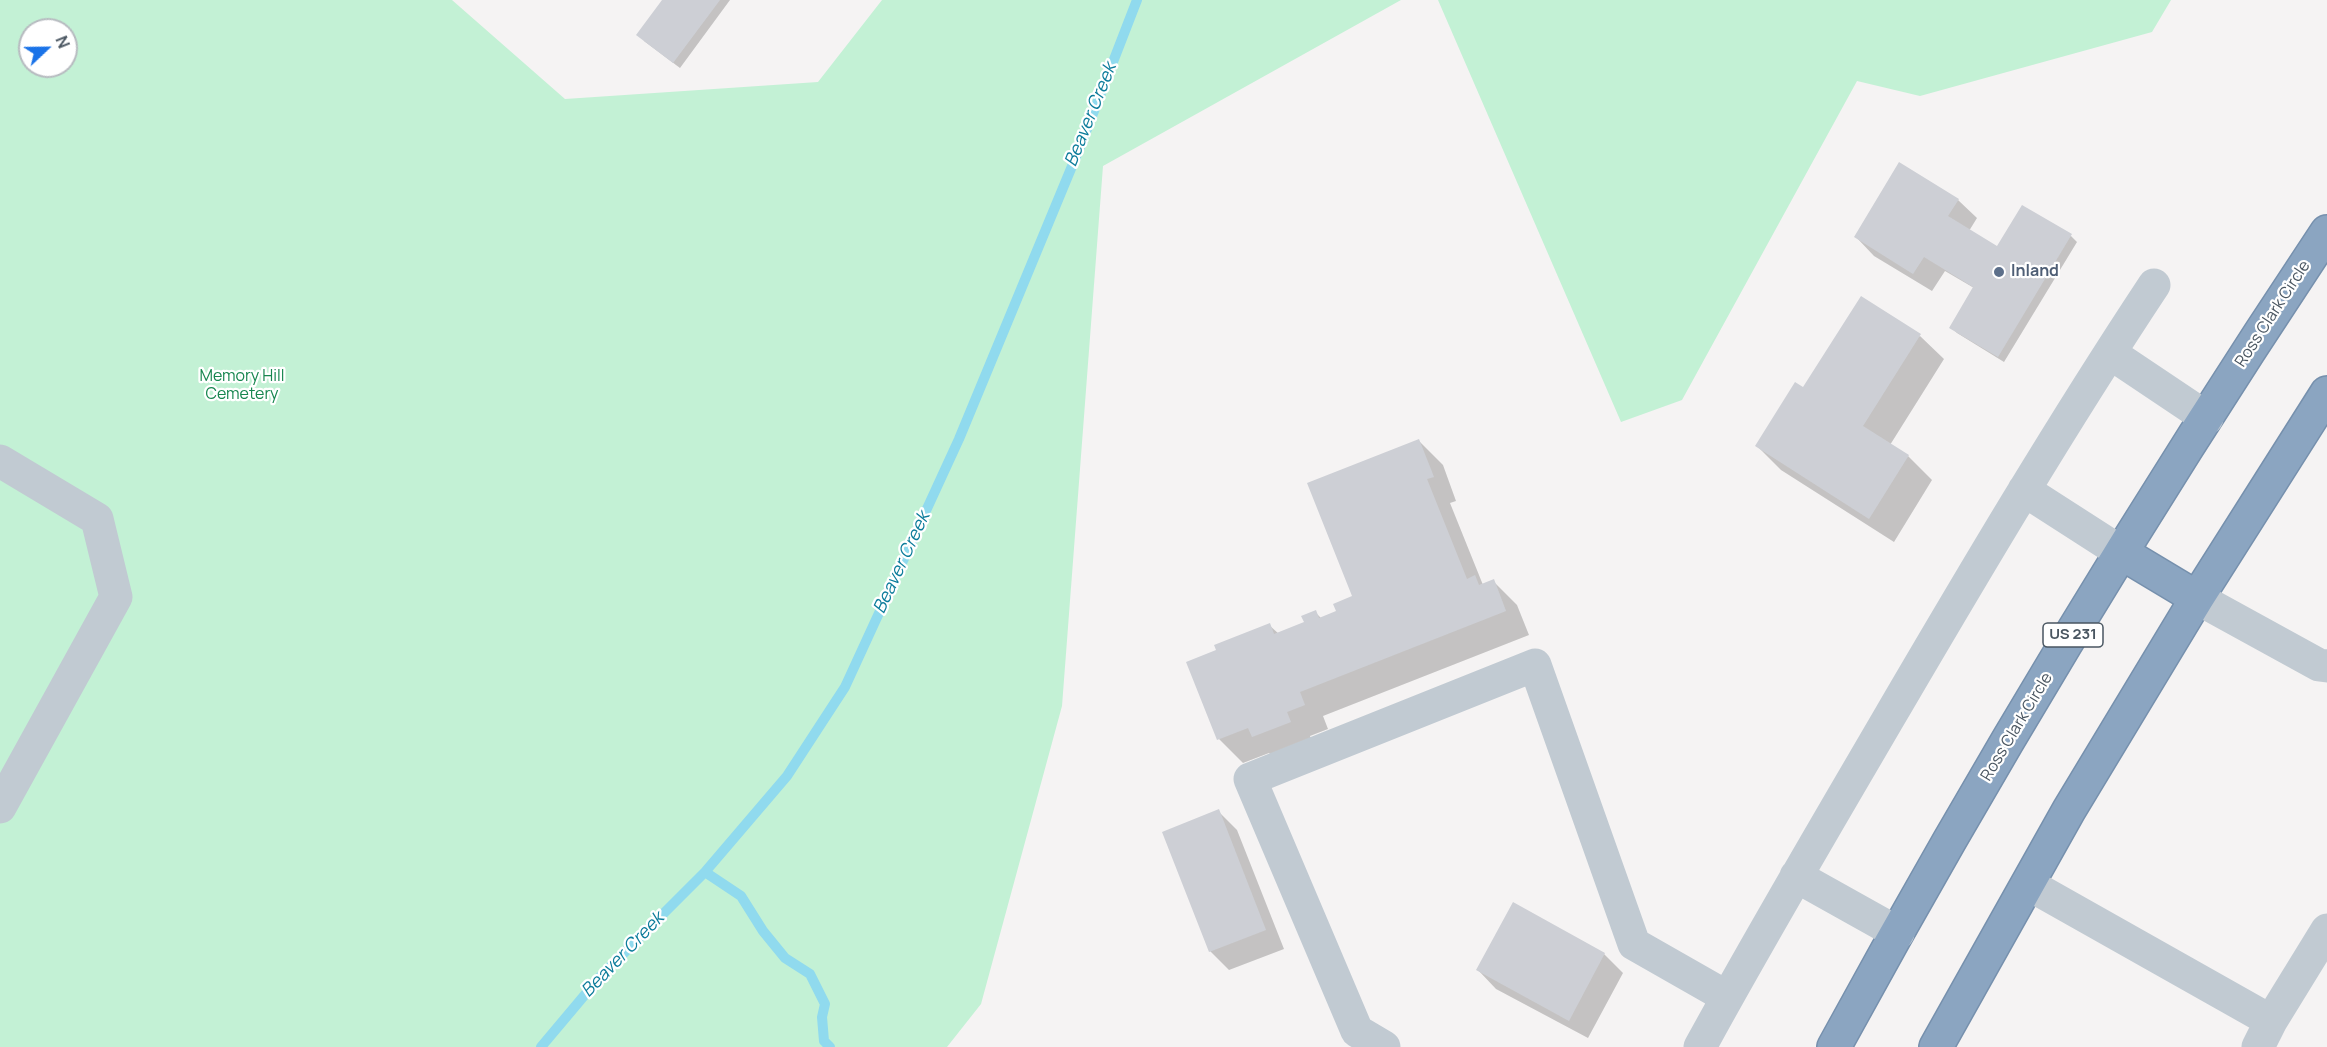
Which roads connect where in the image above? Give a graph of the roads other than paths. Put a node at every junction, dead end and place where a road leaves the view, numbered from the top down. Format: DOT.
graph roads {
  1 [pos="2327,232"];
  2 [pos="2154,285"];
  3 [pos="2110,353"];
  4 [pos="2327,393"];
  5 [pos="2207,418"];
  6 [pos="0,461"];
  7 [pos="2024,490"];
  8 [pos="2122,553"];
  9 [pos="2197,598"];
  10 [pos="2327,666"];
  11 [pos="0,807"];
  12 [pos="1796,876"];
  13 [pos="2028,884"];
  14 [pos="2327,930"];
  15 [pos="1898,933"];
  16 [pos="1727,997"];
  17 [pos="2264,1034"];
  18 [pos="1383,1047"];
  19 [pos="1700,1047"];
  20 [pos="1834,1047"];
  21 [pos="1936,1047"];
  1 -- 5 [label="highway, Ross Clark Circle / US 231"];
  2 -- 3 [label="lane"];
  3 -- 5 [label="lane"];
  3 -- 7 [label="lane"];
  4 -- 9 [label="highway"];
  5 -- 8 [label="highway, Ross Clark Circle / US 231"];
  6 -- 11 [label="lane"];
  7 -- 8 [label="lane"];
  7 -- 12 [label="lane"];
  8 -- 9 [label="highway"];
  8 -- 15 [label="highway, Ross Clark Circle / US 231"];
  9 -- 10 [label="lane"];
  9 -- 13 [label="highway"];
  12 -- 15 [label="lane"];
  12 -- 16 [label="lane"];
  13 -- 17 [label="lane"];
  13 -- 21 [label="highway"];
  14 -- 17 [label="lane"];
  15 -- 20 [label="highway, Ross Clark Circle / US 231"];
  16 -- 18 [label="lane"];
  16 -- 19 [label="lane"];
}
